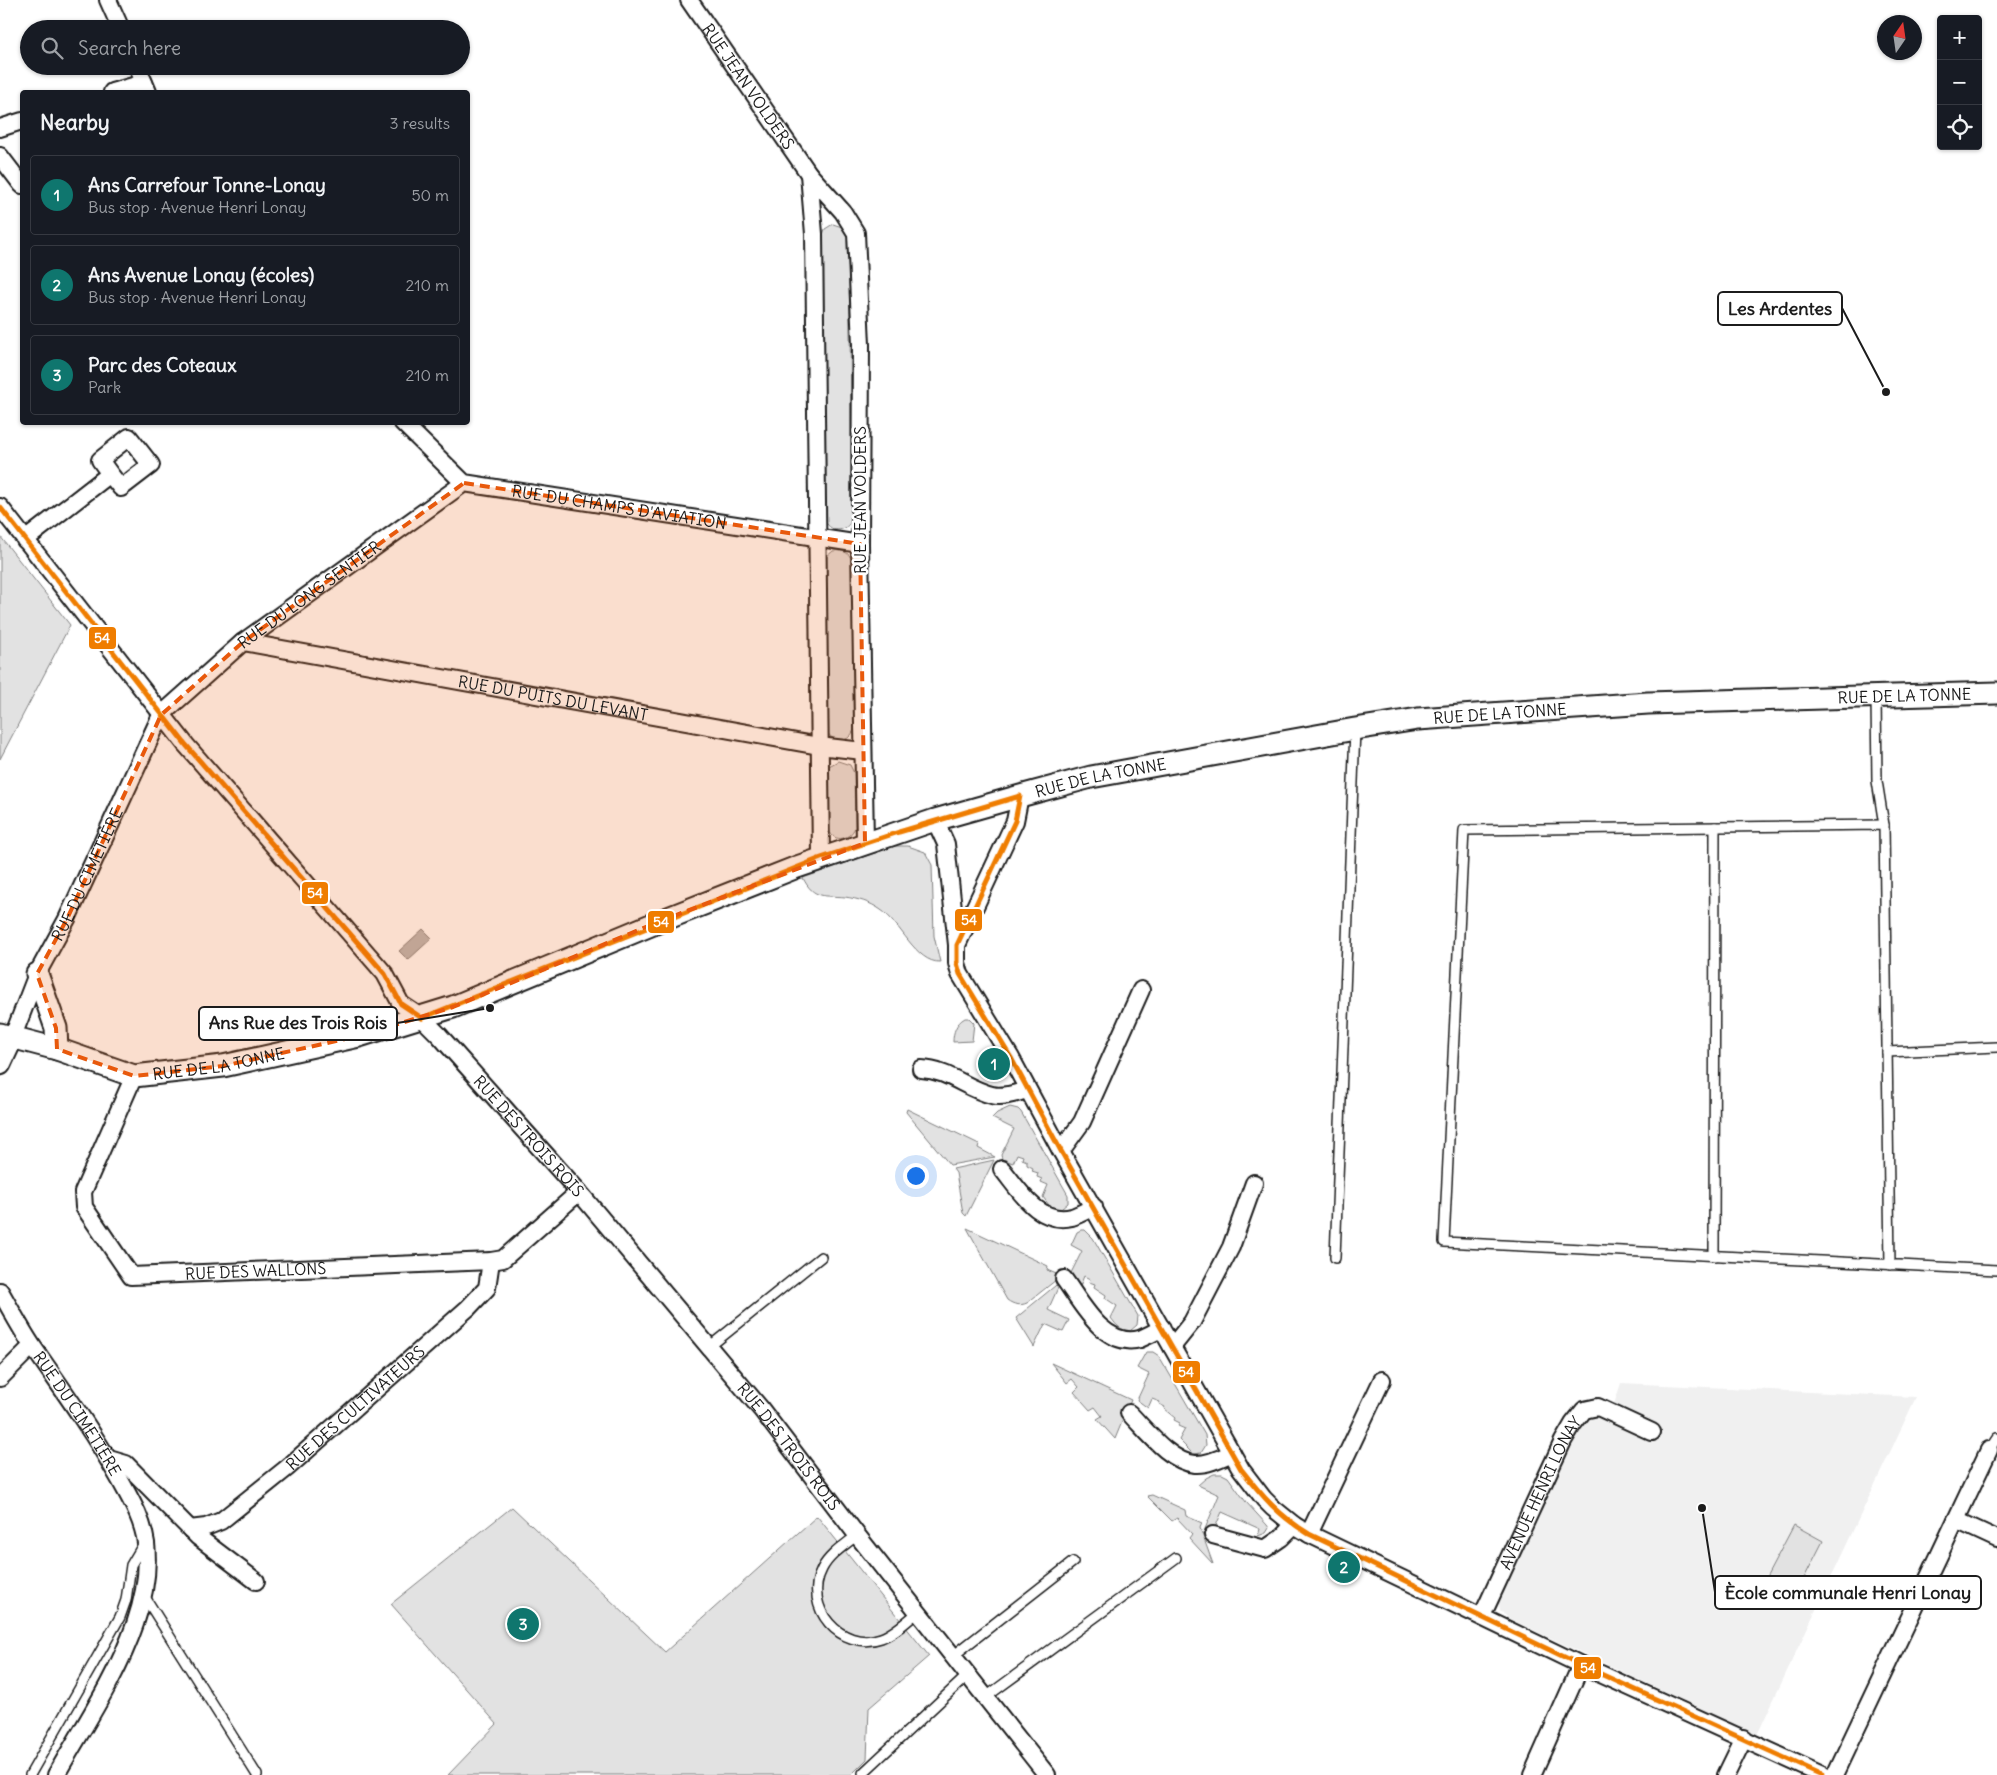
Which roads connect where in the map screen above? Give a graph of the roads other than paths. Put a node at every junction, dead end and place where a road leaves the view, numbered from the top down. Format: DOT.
graph roads {
  1 [pos="108,0"];
  2 [pos="689,0"];
  3 [pos="116,20"];
  4 [pos="141,75"];
  5 [pos="146,88"];
  6 [pos="129,90"];
  7 [pos="20,122"];
  8 [pos="0,128"];
  9 [pos="0,156"];
  10 [pos="809,174"];
  11 [pos="20,182"];
  12 [pos="405,425"];
  13 [pos="110,474"];
  14 [pos="464,483"];
  15 [pos="0,507"];
  16 [pos="817,537"];
  17 [pos="25,540"];
  18 [pos="860,544"];
  19 [pos="243,642"];
  20 [pos="1997,693"];
  21 [pos="1876,697"];
  22 [pos="161,714"];
  23 [pos="1355,729"];
  24 [pos="819,746"];
  25 [pos="863,751"];
  26 [pos="1020,796"];
  27 [pos="936,820"];
  28 [pos="1884,825"];
  29 [pos="1715,827"];
  30 [pos="865,843"];
  31 [pos="821,858"];
  32 [pos="957,945"];
  33 [pos="37,974"];
  34 [pos="1141,990"];
  35 [pos="422,1018"];
  36 [pos="7,1035"];
  37 [pos="1997,1047"];
  38 [pos="57,1049"];
  39 [pos="1887,1052"];
  40 [pos="0,1054"];
  41 [pos="0,1059"];
  42 [pos="0,1064"];
  43 [pos="921,1069"];
  44 [pos="134,1076"];
  45 [pos="1027,1090"];
  46 [pos="1061,1150"];
  47 [pos="1002,1169"];
  48 [pos="1254,1182"];
  49 [pos="579,1192"];
  50 [pos="1094,1207"];
  51 [pos="1714,1256"];
  52 [pos="821,1257"];
  53 [pos="1335,1258"];
  54 [pos="491,1261"];
  55 [pos="1890,1265"];
  56 [pos="1997,1270"];
  57 [pos="1064,1279"];
  58 [pos="0,1292"];
  59 [pos="1162,1328"];
  60 [pos="32,1346"];
  61 [pos="709,1347"];
  62 [pos="1172,1347"];
  63 [pos="0,1378"];
  64 [pos="1382,1380"];
  65 [pos="1129,1413"];
  66 [pos="1652,1432"];
  67 [pos="1993,1444"];
  68 [pos="1232,1453"];
  69 [pos="109,1459"];
  70 [pos="1956,1520"];
  71 [pos="1294,1525"];
  72 [pos="190,1530"];
  73 [pos="1309,1534"];
  74 [pos="857,1535"];
  75 [pos="1213,1535"];
  76 [pos="1997,1539"];
  77 [pos="146,1541"];
  78 [pos="1176,1558"];
  79 [pos="1073,1562"];
  80 [pos="256,1581"];
  81 [pos="143,1594"];
  82 [pos="918,1612"];
  83 [pos="1482,1616"];
  84 [pos="953,1656"];
  85 [pos="1581,1665"];
  86 [pos="968,1675"];
  87 [pos="986,1697"];
  88 [pos="1744,1738"];
  89 [pos="863,1773"];
  90 [pos="30,1775"];
  91 [pos="56,1775"];
  92 [pos="257,1775"];
  93 [pos="1047,1775"];
  94 [pos="1532,1775"];
  95 [pos="1726,1775"];
  96 [pos="1822,1775"];
  97 [pos="1835,1775"];
  1 -- 3 [label="street"];
  2 -- 10 [label="street, RUE JEAN VOLDERS"];
  4 -- 5 [label="street"];
  5 -- 6 [label="street"];
  7 -- 8 [label="street"];
  9 -- 11 [label="street"];
  10 -- 16 [label="street, RUE JEAN VOLDERS"];
  10 -- 18 [label="street, RUE JEAN VOLDERS"];
  12 -- 14 [label="street"];
  13 -- 17 [label="street"];
  14 -- 16 [label="street, RUE DU CHAMPS D'AVIATION"];
  14 -- 19 [label="street, RUE DU LONG SENTIER"];
  15 -- 17 [label="street, RUE DES TROIS ROIS"];
  16 -- 18 [label="street, RUE DU CHAMPS D'AVIATION"];
  16 -- 24 [label="street, RUE JEAN VOLDERS"];
  17 -- 22 [label="street, RUE DES TROIS ROIS"];
  18 -- 25 [label="street, RUE JEAN VOLDERS"];
  19 -- 22 [label="street, RUE DU LONG SENTIER"];
  19 -- 24 [label="street, RUE DU PUITS DU LEVANT"];
  20 -- 21 [label="street, RUE DE LA TONNE"];
  21 -- 23 [label="street, RUE DE LA TONNE"];
  21 -- 28 [label="lane"];
  22 -- 33 [label="street, RUE DU CIMETIÈRE"];
  22 -- 35 [label="street, RUE DES TROIS ROIS"];
  23 -- 26 [label="street, RUE DE LA TONNE"];
  23 -- 53 [label="lane"];
  24 -- 25 [label="street, RUE DU PUITS DU LEVANT"];
  24 -- 31 [label="street, RUE JEAN VOLDERS"];
  25 -- 30 [label="street, RUE JEAN VOLDERS"];
  26 -- 27 [label="street, RUE DE LA TONNE"];
  26 -- 32 [label="street"];
  27 -- 30 [label="street, RUE DE LA TONNE"];
  27 -- 32 [label="street"];
  28 -- 29 [label="lane"];
  28 -- 39 [label="lane"];
  29 -- 51 [label="lane"];
  29 -- 51 [label="lane"];
  30 -- 31 [label="street, RUE DE LA TONNE"];
  31 -- 35 [label="street, RUE DE LA TONNE"];
  32 -- 45 [label="street"];
  33 -- 36 [label="street, RUE DU CIMETIÈRE"];
  33 -- 38 [label="street"];
  34 -- 46 [label="street"];
  35 -- 44 [label="street, RUE DE LA TONNE"];
  35 -- 49 [label="street, RUE DES TROIS ROIS"];
  36 -- 38 [label="street, RUE DE LA TONNE"];
  36 -- 42 [label="street"];
  37 -- 39 [label="lane"];
  38 -- 44 [label="street, RUE DE LA TONNE"];
  39 -- 55 [label="lane"];
  40 -- 41 [label="street"];
  43 -- 45 [label="street"];
  44 -- 54 [label="street, RUE DES WALLONS"];
  45 -- 46 [label="street"];
  46 -- 50 [label="street"];
  47 -- 50 [label="street"];
  48 -- 62 [label="street"];
  49 -- 54 [label="street, RUE DES WALLONS"];
  49 -- 61 [label="street, RUE DES TROIS ROIS"];
  50 -- 59 [label="street"];
  51 -- 55 [label="lane"];
  52 -- 61 [label="lane"];
  54 -- 72 [label="street, RUE DES CULTIVATEURS"];
  55 -- 56 [label="lane"];
  57 -- 59 [label="street"];
  58 -- 60 [label="street, RUE DU CIMETIÈRE"];
  59 -- 62 [label="street"];
  60 -- 63 [label="street"];
  60 -- 69 [label="street, RUE DU CIMETIÈRE"];
  61 -- 74 [label="street, RUE DES TROIS ROIS"];
  62 -- 68 [label="street"];
  64 -- 73 [label="street"];
  65 -- 68 [label="street"];
  66 -- 83 [label="street, AVENUE HENRI LONAY"];
  67 -- 70 [label="street"];
  68 -- 71 [label="street"];
  69 -- 72 [label="street"];
  69 -- 77 [label="street, RUE DU CIMETIÈRE"];
  70 -- 76 [label="street"];
  70 -- 97 [label="street"];
  71 -- 73 [label="street"];
  71 -- 75 [label="street"];
  72 -- 80 [label="street"];
  73 -- 83 [label="street"];
  74 -- 82 [label="street, RUE DES TROIS ROIS"];
  74 -- 82 [label="lane"];
  77 -- 81 [label="street, RUE DU CIMETIÈRE"];
  77 -- 90 [label="lane"];
  78 -- 87 [label="lane"];
  79 -- 84 [label="lane"];
  81 -- 91 [label="street, RUE DU CIMETIÈRE"];
  81 -- 92 [label="lane"];
  82 -- 84 [label="street, RUE DES TROIS ROIS"];
  83 -- 85 [label="street"];
  84 -- 86 [label="street, RUE DES TROIS ROIS"];
  85 -- 88 [label="street"];
  85 -- 94 [label="street"];
  86 -- 87 [label="street, RUE DES TROIS ROIS"];
  86 -- 89 [label="lane"];
  87 -- 93 [label="street, RUE DES TROIS ROIS"];
  88 -- 95 [label="street"];
  88 -- 96 [label="street"];
}
